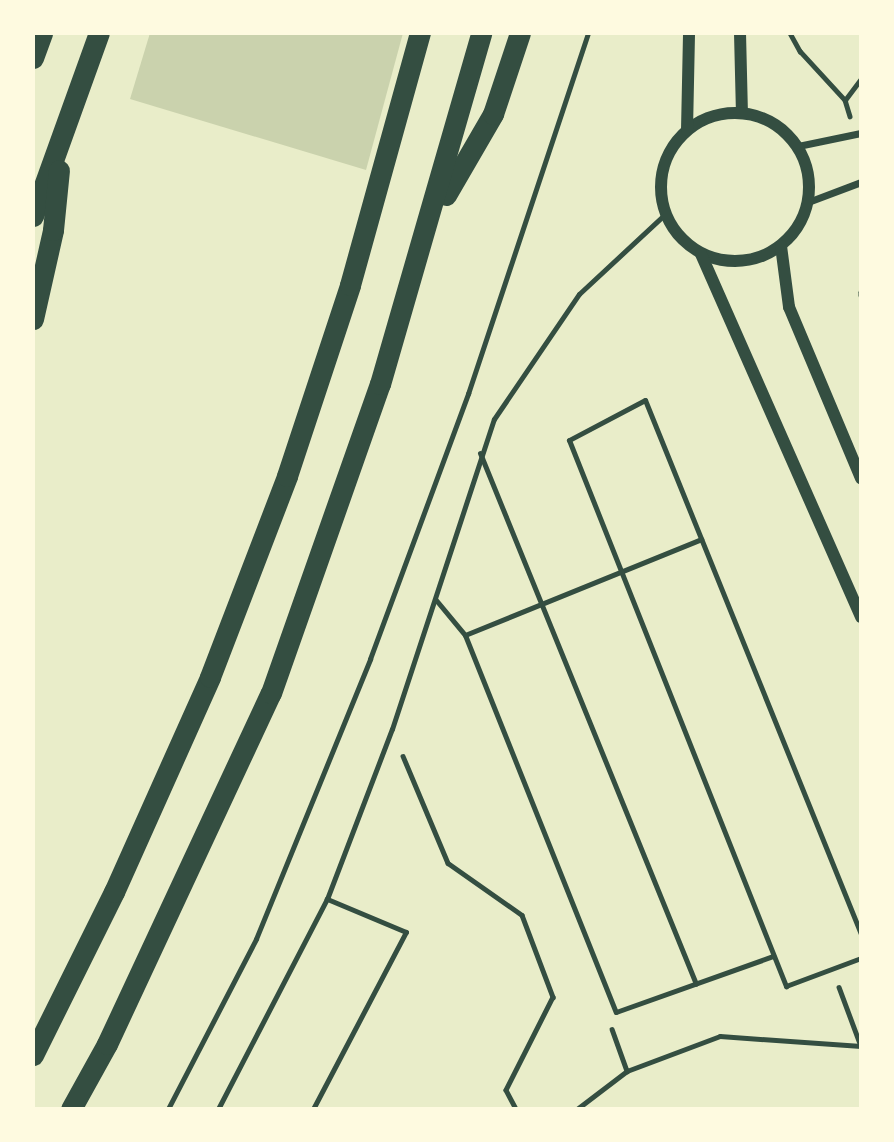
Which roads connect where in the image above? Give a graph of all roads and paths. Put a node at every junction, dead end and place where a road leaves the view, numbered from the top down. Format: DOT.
graph roads {
  1 [pos="42,33"];
  2 [pos="99,33"];
  3 [pos="420,33"];
  4 [pos="481,33"];
  5 [pos="520,33"];
  6 [pos="588,33"];
  7 [pos="689,33"];
  8 [pos="740,33"];
  9 [pos="789,33"];
  10 [pos="33,58"];
  11 [pos="861,79"];
  12 [pos="845,100"];
  13 [pos="742,113"];
  14 [pos="687,130"];
  15 [pos="858,134"];
  16 [pos="61,144"];
  17 [pos="798,146"];
  18 [pos="861,183"];
  19 [pos="808,202"];
  20 [pos="665,214"];
  21 [pos="33,216"];
  22 [pos="430,224"];
  23 [pos="781,246"];
  24 [pos="701,254"];
  25 [pos="33,319"];
  26 [pos="480,453"];
  27 [pos="861,478"];
  28 [pos="701,539"];
  29 [pos="622,571"];
  30 [pos="436,600"];
  31 [pos="544,603"];
  32 [pos="861,617"];
  33 [pos="465,635"];
  34 [pos="392,729"];
  35 [pos="327,900"];
  36 [pos="861,934"];
  37 [pos="773,956"];
  38 [pos="861,958"];
  39 [pos="833,970"];
  40 [pos="696,984"];
  41 [pos="617,1012"];
  42 [pos="861,1046"];
  43 [pos="33,1055"];
  44 [pos="627,1071"];
  45 [pos="71,1109"];
  46 [pos="168,1109"];
  47 [pos="218,1109"];
  48 [pos="313,1109"];
  49 [pos="516,1109"];
  50 [pos="577,1109"];
  1 -- 10 [label="highway"];
  2 -- 16 [label="highway"];
  3 -- 43 [label="highway"];
  4 -- 22 [label="highway"];
  5 -- 22 [label="highway"];
  6 -- 46 [label="path"];
  7 -- 14 [label="street"];
  8 -- 13 [label="street"];
  9 -- 12 [label="path"];
  11 -- 12 [label="path"];
  12 -- 15 [label="path"];
  13 -- 14 [label="street"];
  13 -- 17 [label="street"];
  14 -- 20 [label="street"];
  15 -- 17 [label="street"];
  16 -- 21 [label="highway"];
  16 -- 25 [label="highway"];
  17 -- 19 [label="street"];
  18 -- 19 [label="street"];
  19 -- 23 [label="street"];
  20 -- 24 [label="street"];
  20 -- 26 [label="lane"];
  22 -- 45 [label="highway"];
  23 -- 24 [label="street"];
  23 -- 27 [label="street"];
  24 -- 32 [label="street"];
  26 -- 30 [label="lane"];
  26 -- 31 [label="lane"];
  28 -- 29 [label="lane"];
  28 -- 29 [label="lane"];
  28 -- 36 [label="lane"];
  29 -- 31 [label="lane"];
  29 -- 37 [label="lane"];
  30 -- 33 [label="lane"];
  30 -- 34 [label="lane"];
  31 -- 33 [label="lane"];
  31 -- 40 [label="lane"];
  33 -- 41 [label="lane"];
  34 -- 35 [label="lane"];
  34 -- 49 [label="path"];
  35 -- 47 [label="lane"];
  35 -- 48 [label="lane"];
  37 -- 39 [label="lane"];
  37 -- 40 [label="lane"];
  38 -- 39 [label="lane"];
  39 -- 42 [label="path"];
  40 -- 41 [label="lane"];
  41 -- 44 [label="path"];
  42 -- 44 [label="path"];
  44 -- 50 [label="path"];
}
